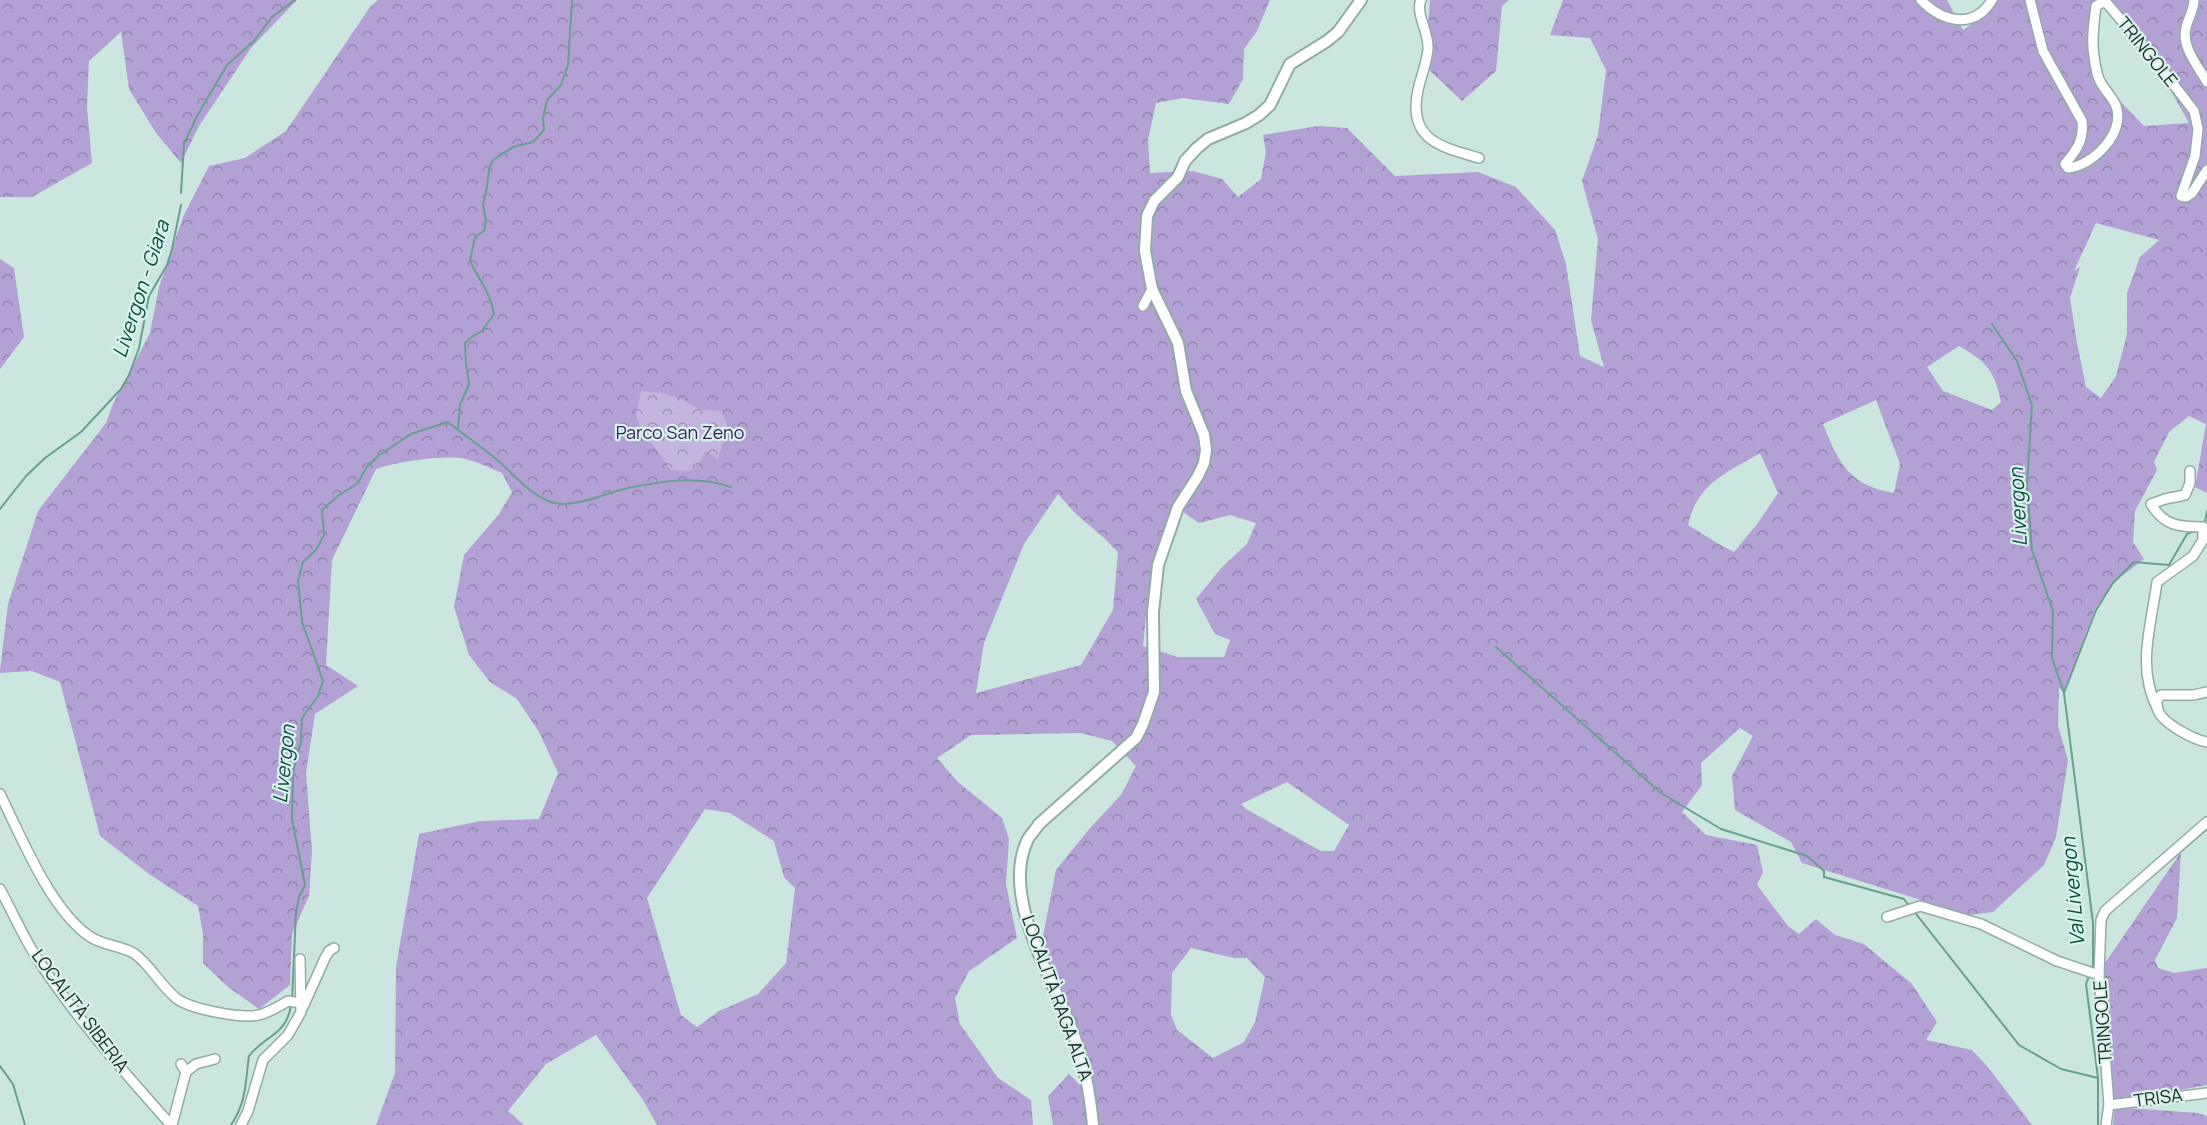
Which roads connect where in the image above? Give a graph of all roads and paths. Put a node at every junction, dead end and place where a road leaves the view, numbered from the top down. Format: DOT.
graph roads {
  1 [pos="1361,0"];
  2 [pos="1420,0"];
  3 [pos="1921,0"];
  4 [pos="1992,0"];
  5 [pos="2030,0"];
  6 [pos="2194,0"];
  7 [pos="2207,82"];
  8 [pos="1479,158"];
  9 [pos="2207,170"];
  10 [pos="1152,289"];
  11 [pos="1143,306"];
  12 [pos="2190,471"];
  13 [pos="2207,692"];
  14 [pos="2158,710"];
  15 [pos="2207,742"];
  16 [pos="0,794"];
  17 [pos="2207,822"];
  18 [pos="0,890"];
  19 [pos="1887,917"];
  20 [pos="334,948"];
  21 [pos="300,959"];
  22 [pos="2093,973"];
  23 [pos="296,1004"];
  24 [pos="215,1059"];
  25 [pos="2207,1092"];
  26 [pos="2109,1105"];
  27 [pos="172,1125"];
  28 [pos="241,1125"];
  29 [pos="1093,1125"];
  30 [pos="2106,1125"];
  1 -- 10 [label="street, LOCALITÀ RAGA ALTA"];
  2 -- 8 [label="street"];
  3 -- 4 [label="street"];
  5 -- 9 [label="street, TRINGOLE"];
  6 -- 7 [label="street, TRINGOLE"];
  10 -- 11 [label="street"];
  10 -- 29 [label="street, LOCALITÀ RAGA ALTA"];
  12 -- 14 [label="street"];
  13 -- 14 [label="street"];
  14 -- 15 [label="street"];
  16 -- 23 [label="street"];
  17 -- 22 [label="street, TRINGOLE"];
  18 -- 27 [label="street, LOCALITÀ SIBERIA"];
  19 -- 22 [label="street"];
  20 -- 23 [label="street"];
  21 -- 23 [label="street"];
  22 -- 26 [label="street, TRINGOLE"];
  23 -- 28 [label="street"];
  24 -- 27 [label="street"];
  25 -- 26 [label="street, TRISA"];
  26 -- 30 [label="street, TRINGOLE"];
}
